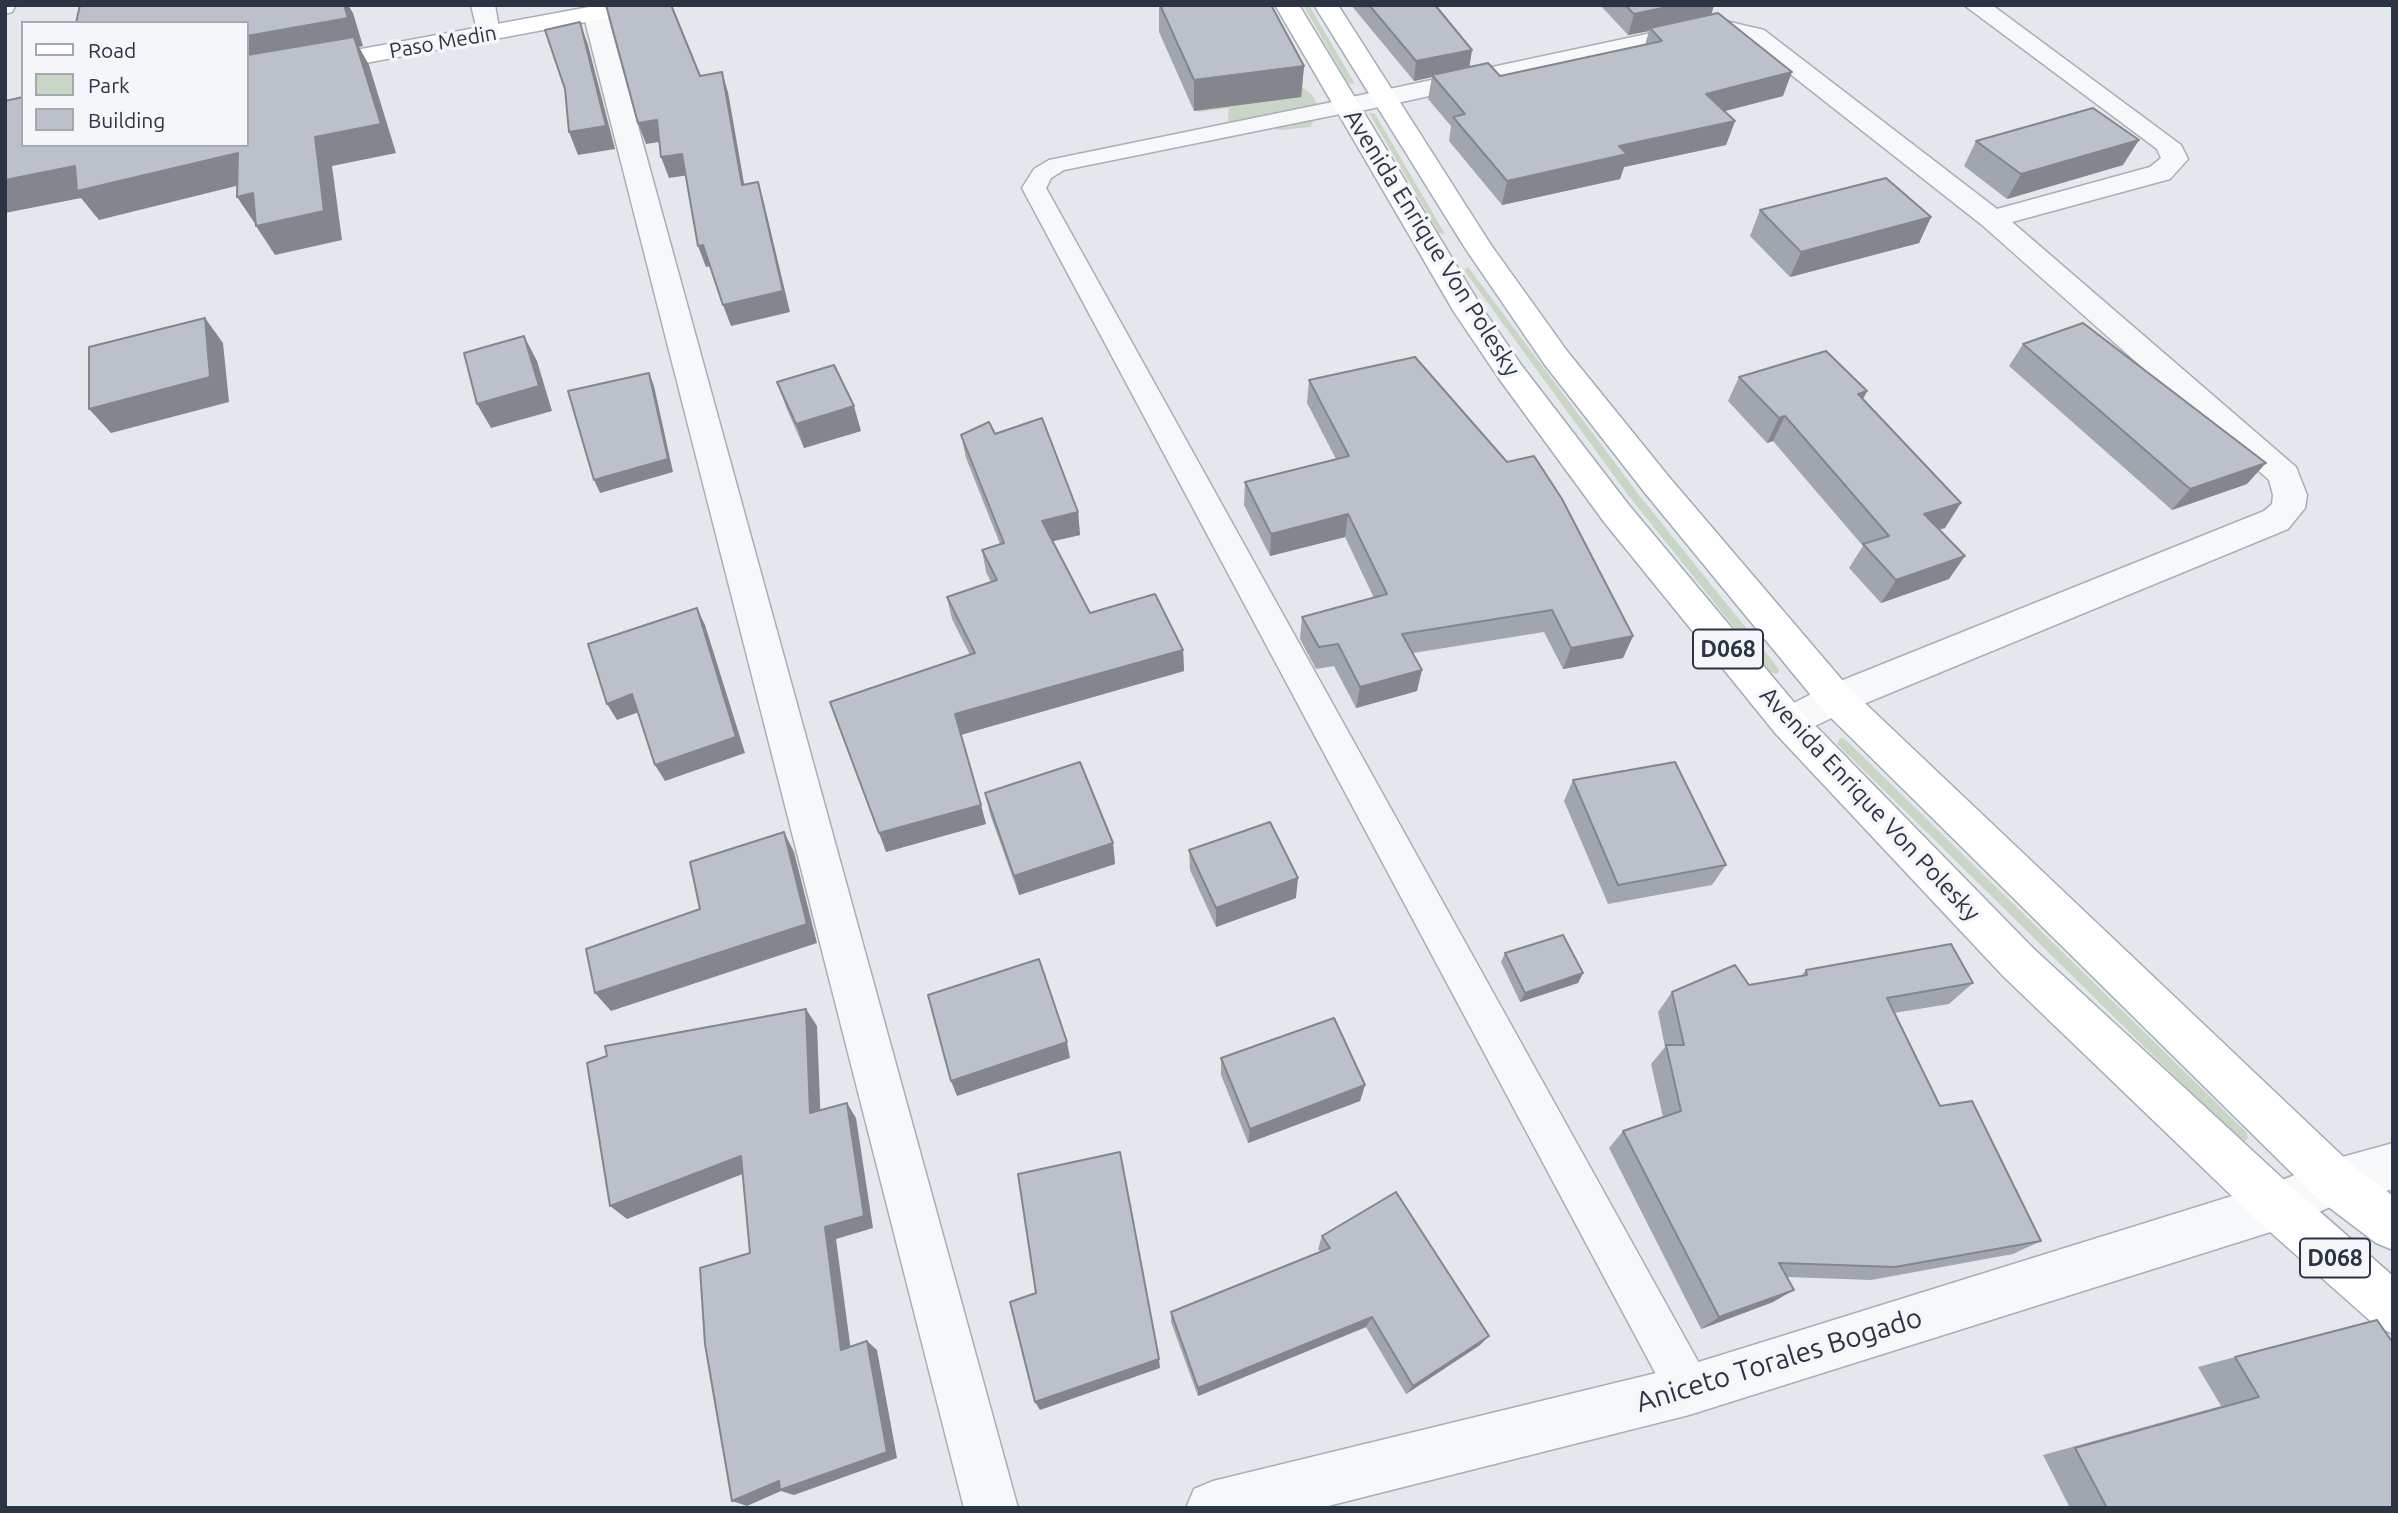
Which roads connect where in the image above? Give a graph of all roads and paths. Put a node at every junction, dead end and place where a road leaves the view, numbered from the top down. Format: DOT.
graph roads {
  1 [pos="483,5"];
  2 [pos="640,5"];
  3 [pos="1287,5"];
  4 [pos="1326,5"];
  5 [pos="1976,5"];
  6 [pos="595,13"];
  7 [pos="488,34"];
  8 [pos="248,78"];
  9 [pos="1385,99"];
  10 [pos="1347,106"];
  11 [pos="1992,219"];
  12 [pos="1479,248"];
  13 [pos="1434,255"];
  14 [pos="1836,699"];
  15 [pos="1789,723"];
  16 [pos="2393,1167"];
  17 [pos="2335,1182"];
  18 [pos="2277,1206"];
  19 [pos="2393,1226"];
  20 [pos="2393,1309"];
  21 [pos="1689,1390"];
  22 [pos="991,1508"];
  23 [pos="1213,1508"];
  1 -- 7 [label="street"];
  2 -- 6 [label="main road, Paso Medin"];
  3 -- 10 [label="main road, Avenida Enrique Von Polesky / D068"];
  4 -- 9 [label="main road, Avenida Enrique Von Polesky / D068"];
  5 -- 11 [label="street"];
  6 -- 7 [label="main road, Paso Medin"];
  6 -- 22 [label="street"];
  7 -- 8 [label="main road, Paso Medin"];
  9 -- 10 [label="street"];
  9 -- 11 [label="street"];
  9 -- 12 [label="main road, Avenida Enrique Von Polesky / D068"];
  10 -- 13 [label="main road, Avenida Enrique Von Polesky / D068"];
  10 -- 21 [label="lane"];
  11 -- 14 [label="street"];
  12 -- 13 [label="main road"];
  12 -- 14 [label="main road, Avenida Enrique Von Polesky / D068"];
  13 -- 15 [label="main road, Avenida Enrique Von Polesky / D068"];
  14 -- 15 [label="street"];
  14 -- 17 [label="main road, Avenida Enrique Von Polesky / D068"];
  15 -- 18 [label="main road, Avenida Enrique Von Polesky / D068"];
  16 -- 17 [label="street, Aniceto Torales Bogado"];
  17 -- 18 [label="street, Aniceto Torales Bogado"];
  17 -- 19 [label="main road, D068"];
  18 -- 20 [label="main road, D068"];
  18 -- 21 [label="street, Aniceto Torales Bogado"];
  21 -- 23 [label="street, Aniceto Torales Bogado"];
}
